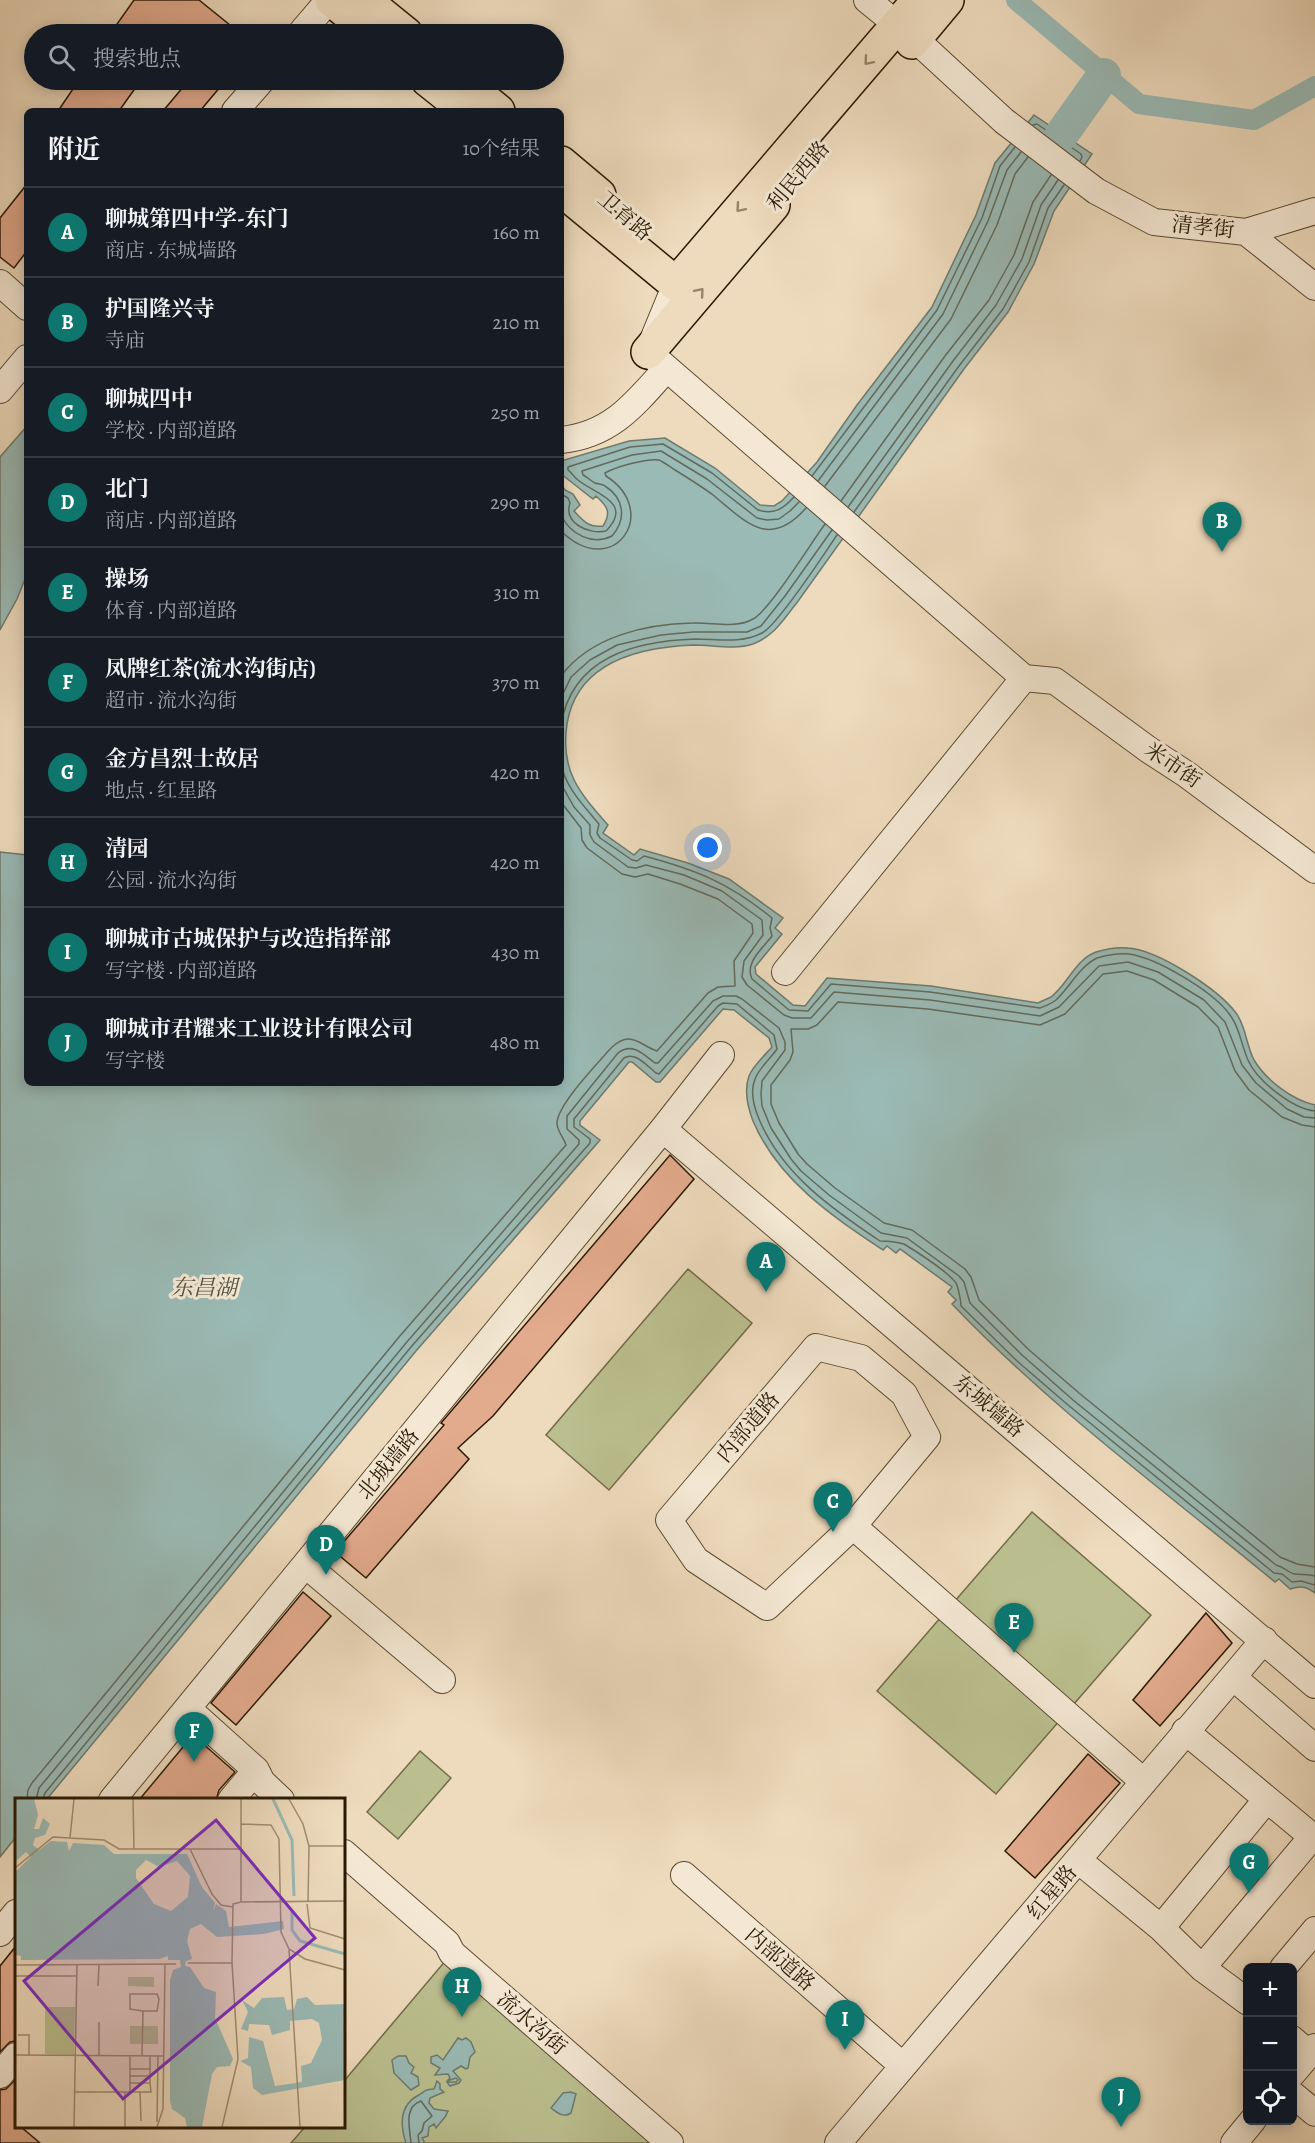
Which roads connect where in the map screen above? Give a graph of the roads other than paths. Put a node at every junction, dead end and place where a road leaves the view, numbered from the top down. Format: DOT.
graph roads {
  1 [pos="331,0"];
  2 [pos="364,0"];
  3 [pos="867,0"];
  4 [pos="919,0"];
  5 [pos="947,0"];
  6 [pos="309,24"];
  7 [pos="361,24"];
  8 [pos="394,24"];
  9 [pos="907,32"];
  10 [pos="254,90"];
  11 [pos="440,90"];
  12 [pos="472,90"];
  13 [pos="239,108"];
  14 [pos="462,108"];
  15 [pos="494,108"];
  16 [pos="564,166"];
  17 [pos="564,191"];
  18 [pos="1315,211"];
  19 [pos="1246,232"];
  20 [pos="682,276"];
  21 [pos="0,283"];
  22 [pos="1315,287"];
  23 [pos="24,304"];
  24 [pos="657,361"];
  25 [pos="24,362"];
  26 [pos="0,390"];
  27 [pos="564,439"];
  28 [pos="1024,678"];
  29 [pos="1315,870"];
  30 [pos="785,972"];
  31 [pos="721,1055"];
  32 [pos="663,1129"];
  33 [pos="853,1526"];
  34 [pos="306,1565"];
  35 [pos="1264,1640"];
  36 [pos="1233,1677"];
  37 [pos="441,1680"];
  38 [pos="1315,1685"];
  39 [pos="188,1709"];
  40 [pos="1185,1731"];
  41 [pos="1315,1748"];
  42 [pos="256,1770"];
  43 [pos="1144,1782"];
  44 [pos="114,1798"];
  45 [pos="233,1798"];
  46 [pos="279,1798"];
  47 [pos="1267,1799"];
  48 [pos="1313,1838"];
  49 [pos="345,1854"];
  50 [pos="1078,1860"];
  51 [pos="684,1875"];
  52 [pos="15,1914"];
  53 [pos="1161,1928"];
  54 [pos="1315,1930"];
  55 [pos="0,1933"];
  56 [pos="1287,1963"];
  57 [pos="1202,1968"];
  58 [pos="1243,1998"];
  59 [pos="1306,2047"];
  60 [pos="15,2057"];
  61 [pos="903,2066"];
  62 [pos="1294,2071"];
  63 [pos="0,2075"];
  64 [pos="1297,2097"];
  65 [pos="1315,2113"];
  66 [pos="1250,2125"];
  67 [pos="670,2143"];
  68 [pos="838,2143"];
  69 [pos="1234,2143"];
  1 -- 6 [label="street"];
  1 -- 7 [label="main road"];
  2 -- 8 [label="main road"];
  3 -- 9 [label="street, 清孝街"];
  4 -- 9 [label="main road, 利民西路"];
  5 -- 9 [label="main road, 利民西路"];
  9 -- 19 [label="street, 清孝街"];
  9 -- 20 [label="main road, 利民西路, one-way"];
  24 -- 9 [label="main road, 利民西路, one-way"];
  10 -- 13 [label="street"];
  11 -- 14 [label="main road"];
  12 -- 15 [label="main road"];
  16 -- 20 [label="main road, 卫育路"];
  17 -- 20 [label="main road, 卫育路"];
  18 -- 19 [label="street, 清孝街"];
  19 -- 22 [label="street"];
  20 -- 24 [label="street"];
  21 -- 23 [label="street"];
  24 -- 27 [label="street"];
  24 -- 28 [label="street"];
  25 -- 26 [label="street"];
  28 -- 29 [label="street, 米市街"];
  28 -- 30 [label="street"];
  31 -- 32 [label="street, 北城墙路"];
  32 -- 34 [label="street, 北城墙路"];
  32 -- 35 [label="street, 东城墙路"];
  33 -- 33 [label="street, 内部道路"];
  33 -- 43 [label="street"];
  34 -- 37 [label="street"];
  34 -- 39 [label="street, 北城墙路"];
  35 -- 36 [label="street, 红星路"];
  35 -- 38 [label="street, 东城墙路"];
  36 -- 40 [label="street, 红星路"];
  36 -- 41 [label="street"];
  39 -- 42 [label="street"];
  39 -- 44 [label="street, 北城墙路"];
  40 -- 43 [label="street, 红星路"];
  40 -- 47 [label="street"];
  42 -- 45 [label="street"];
  42 -- 46 [label="street"];
  43 -- 50 [label="street, 红星路"];
  47 -- 48 [label="street"];
  47 -- 53 [label="street"];
  48 -- 57 [label="street"];
  49 -- 67 [label="street, 流水沟街"];
  50 -- 53 [label="street"];
  50 -- 61 [label="street, 红星路"];
  51 -- 61 [label="street, 内部道路"];
  52 -- 55 [label="street"];
  53 -- 57 [label="street"];
  54 -- 56 [label="street"];
  57 -- 58 [label="street"];
  59 -- 62 [label="street"];
  60 -- 63 [label="street"];
  61 -- 68 [label="street, 红星路"];
  64 -- 65 [label="street"];
  66 -- 69 [label="street"];
}
